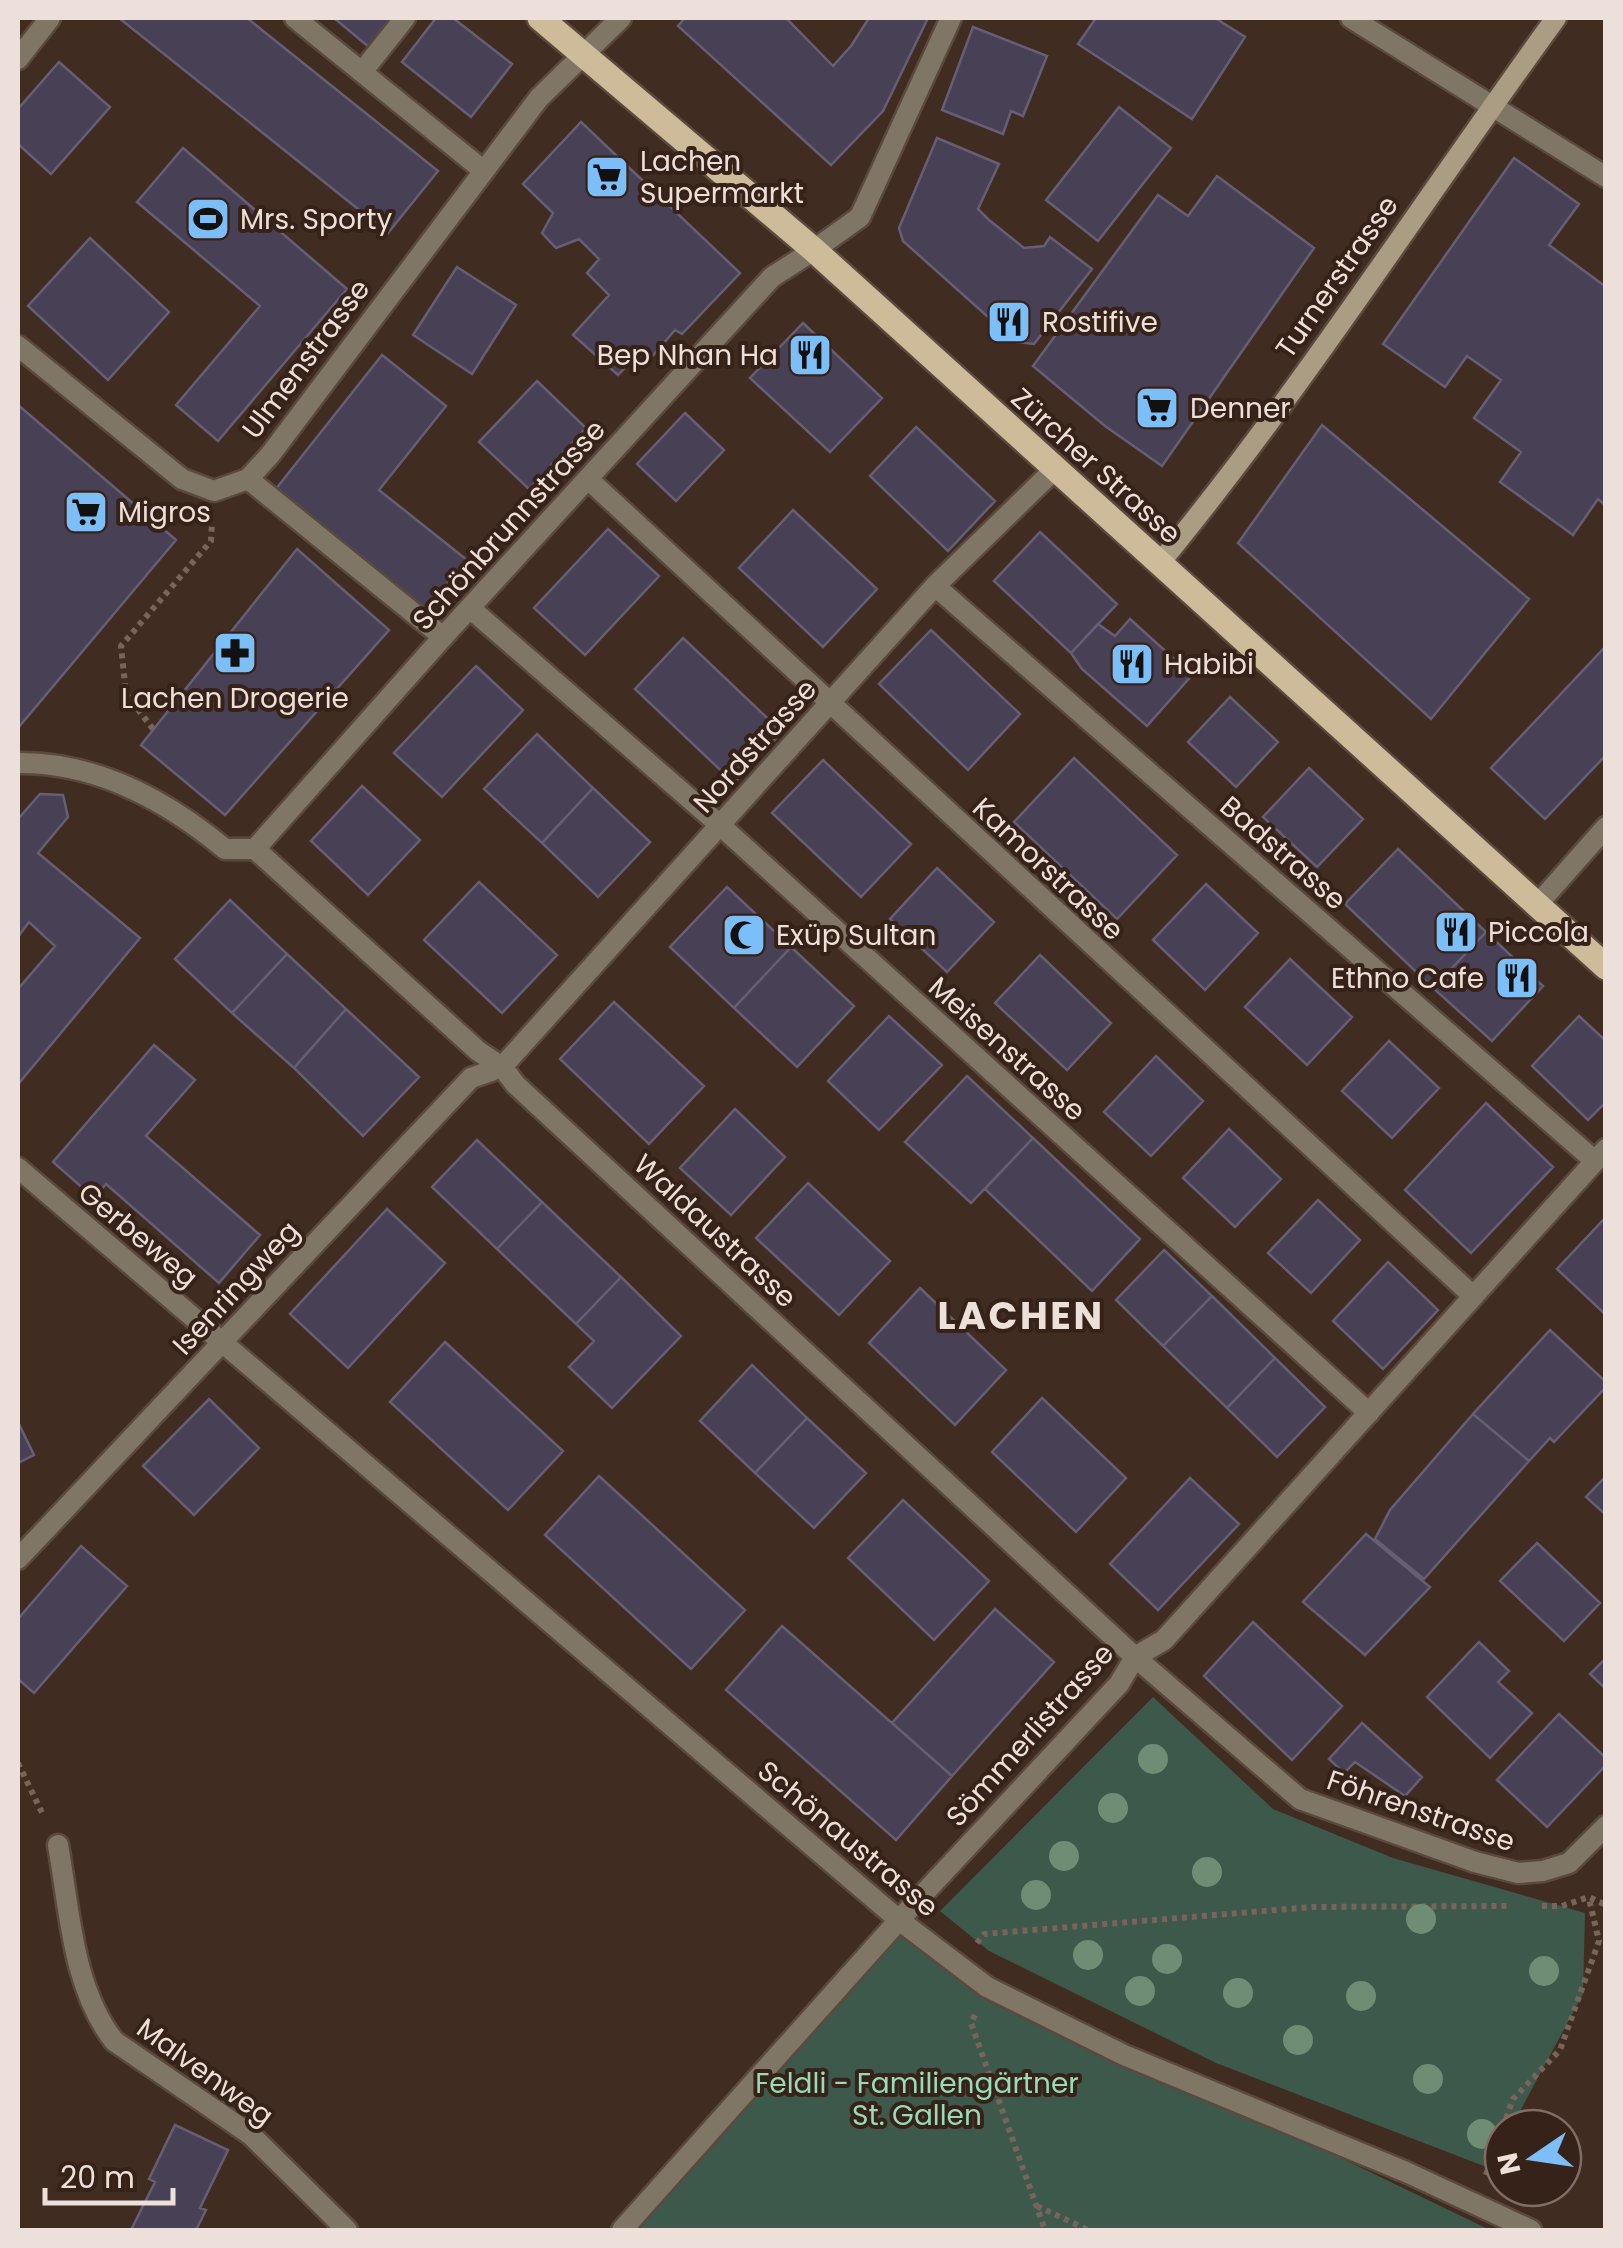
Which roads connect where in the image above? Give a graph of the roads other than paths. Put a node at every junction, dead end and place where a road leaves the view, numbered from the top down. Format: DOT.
graph roads {
  1 [pos="50,18"];
  2 [pos="294,18"];
  3 [pos="406,18"];
  4 [pos="540,18"];
  5 [pos="621,18"];
  6 [pos="951,18"];
  7 [pos="1351,18"];
  8 [pos="1556,18"];
  9 [pos="585,54"];
  10 [pos="18,58"];
  11 [pos="362,72"];
  12 [pos="1491,104"];
  13 [pos="484,171"];
  14 [pos="1606,177"];
  15 [pos="814,250"];
  16 [pos="18,346"];
  17 [pos="1054,470"];
  18 [pos="248,479"];
  19 [pos="588,480"];
  20 [pos="1159,564"];
  21 [pos="935,586"];
  22 [pos="471,609"];
  23 [pos="443,637"];
  24 [pos="828,704"];
  25 [pos="18,764"];
  26 [pos="720,826"];
  27 [pos="1606,827"];
  28 [pos="256,849"];
  29 [pos="1538,904"];
  30 [pos="1606,967"];
  31 [pos="502,1067"];
  32 [pos="1600,1155"];
  33 [pos="18,1168"];
  34 [pos="1473,1296"];
  35 [pos="222,1342"];
  36 [pos="1369,1414"];
  37 [pos="18,1559"];
  38 [pos="1135,1657"];
  39 [pos="1606,1826"];
  40 [pos="58,1845"];
  41 [pos="899,1920"];
  42 [pos="348,2230"];
  43 [pos="622,2230"];
  44 [pos="1531,2230"];
  1 -- 10 [label="street"];
  2 -- 11 [label="street"];
  3 -- 11 [label="street"];
  4 -- 9 [label="main road, Zürcher Strasse"];
  5 -- 9 [label="street, Ulmenstrasse"];
  6 -- 15 [label="street, Schönbrunnstrasse"];
  7 -- 12 [label="street"];
  8 -- 12 [label="street, Turnerstrasse"];
  9 -- 13 [label="street, Ulmenstrasse"];
  9 -- 15 [label="main road, Zürcher Strasse"];
  11 -- 13 [label="street"];
  12 -- 14 [label="street"];
  12 -- 20 [label="street, Turnerstrasse"];
  13 -- 18 [label="street, Ulmenstrasse"];
  15 -- 17 [label="main road, Zürcher Strasse"];
  15 -- 19 [label="street, Schönbrunnstrasse"];
  16 -- 18 [label="street, Ulmenstrasse"];
  17 -- 20 [label="main road, Zürcher Strasse"];
  17 -- 21 [label="street, Nordstrasse"];
  18 -- 23 [label="street"];
  19 -- 22 [label="street, Schönbrunnstrasse"];
  19 -- 24 [label="street, Kamorstrasse"];
  20 -- 29 [label="main road, Zürcher Strasse"];
  21 -- 24 [label="street, Nordstrasse"];
  21 -- 32 [label="street, Badstrasse"];
  22 -- 23 [label="street, Schönbrunnstrasse"];
  22 -- 26 [label="street, Meisenstrasse"];
  23 -- 28 [label="street, Schönbrunnstrasse"];
  24 -- 26 [label="street, Nordstrasse"];
  24 -- 34 [label="street, Kamorstrasse"];
  25 -- 28 [label="street"];
  26 -- 31 [label="street, Nordstrasse"];
  26 -- 36 [label="street, Meisenstrasse"];
  27 -- 29 [label="street"];
  28 -- 31 [label="street, Waldaustrasse"];
  29 -- 30 [label="main road, Zürcher Strasse"];
  31 -- 35 [label="street, Isenringweg"];
  31 -- 38 [label="street, Waldaustrasse"];
  32 -- 34 [label="street, Sömmerlistrasse"];
  33 -- 35 [label="street, Gerbeweg"];
  34 -- 36 [label="street, Sömmerlistrasse"];
  35 -- 37 [label="street, Isenringweg"];
  35 -- 41 [label="street, Schönaustrasse"];
  36 -- 38 [label="street, Sömmerlistrasse"];
  38 -- 39 [label="street, Föhrenstrasse"];
  38 -- 41 [label="street, Sömmerlistrasse"];
  40 -- 42 [label="street, Malvenweg"];
  41 -- 43 [label="street, Sömmerlistrasse"];
  41 -- 44 [label="street, Schönaustrasse"];
}
